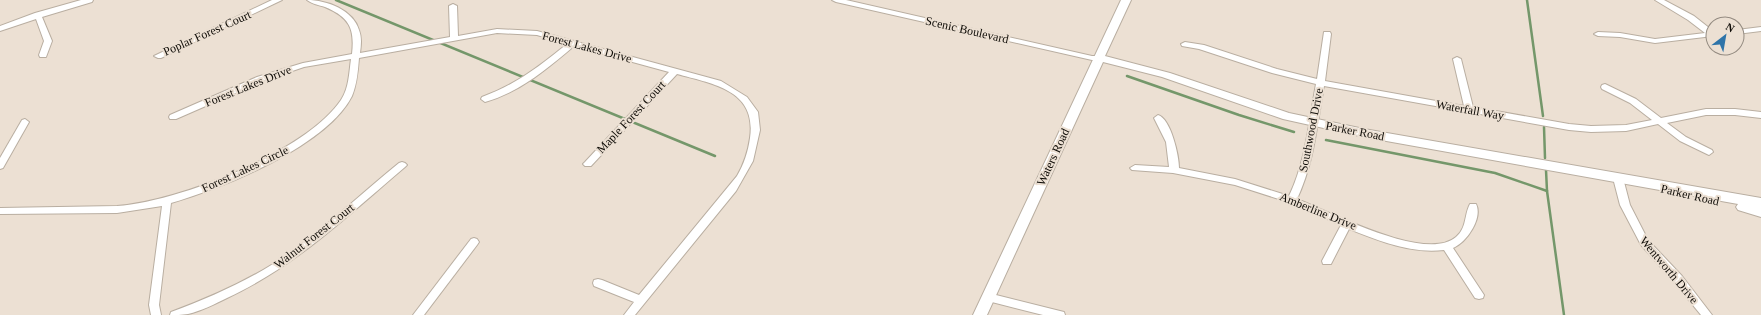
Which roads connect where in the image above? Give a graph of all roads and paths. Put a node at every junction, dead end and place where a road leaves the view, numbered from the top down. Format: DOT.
graph roads {
  1 [pos="89,0"];
  2 [pos="278,0"];
  3 [pos="311,0"];
  4 [pos="836,0"];
  5 [pos="1126,0"];
  6 [pos="1658,0"];
  7 [pos="453,6"];
  8 [pos="38,16"];
  9 [pos="1705,28"];
  10 [pos="0,29"];
  11 [pos="1761,29"];
  12 [pos="1745,31"];
  13 [pos="1327,34"];
  14 [pos="1598,34"];
  15 [pos="1705,35"];
  16 [pos="454,38"];
  17 [pos="572,43"];
  18 [pos="1185,44"];
  19 [pos="43,55"];
  20 [pos="158,56"];
  21 [pos="355,56"];
  22 [pos="1099,58"];
  23 [pos="1457,59"];
  24 [pos="675,71"];
  25 [pos="1320,83"];
  26 [pos="1605,87"];
  27 [pos="485,99"];
  28 [pos="1469,110"];
  29 [pos="1761,115"];
  30 [pos="173,117"];
  31 [pos="1158,118"];
  32 [pos="1659,121"];
  33 [pos="25,122"];
  34 [pos="1313,122"];
  35 [pos="1709,152"];
  36 [pos="588,164"];
  37 [pos="402,165"];
  38 [pos="0,166"];
  39 [pos="1135,168"];
  40 [pos="1174,170"];
  41 [pos="1618,178"];
  42 [pos="1292,200"];
  43 [pos="167,201"];
  44 [pos="1761,203"];
  45 [pos="1473,206"];
  46 [pos="0,211"];
  47 [pos="1761,212"];
  48 [pos="1347,223"];
  49 [pos="474,242"];
  50 [pos="1447,246"];
  51 [pos="1327,261"];
  52 [pos="598,283"];
  53 [pos="1479,295"];
  54 [pos="988,297"];
  55 [pos="641,300"];
  56 [pos="156,315"];
  57 [pos="175,315"];
  58 [pos="418,315"];
  59 [pos="629,315"];
  60 [pos="980,315"];
  61 [pos="1060,315"];
  62 [pos="1707,315"];
  1 -- 8 [label="street"];
  2 -- 20 [label="street, Poplar Forest Court"];
  3 -- 21 [label="street, Forest Lakes Circle"];
  4 -- 22 [label="street, Scenic Boulevard"];
  5 -- 22 [label="street, Waters Road"];
  6 -- 9 [label="street"];
  7 -- 16 [label="street"];
  8 -- 10 [label="street"];
  8 -- 19 [label="street"];
  11 -- 12 [label="street"];
  13 -- 25 [label="street, Southwood Drive"];
  14 -- 15 [label="street"];
  16 -- 17 [label="street, Forest Lakes Drive"];
  16 -- 21 [label="street, Forest Lakes Drive"];
  17 -- 24 [label="street, Forest Lakes Drive"];
  17 -- 27 [label="street"];
  18 -- 25 [label="street, Waterfall Way"];
  21 -- 30 [label="street, Forest Lakes Drive"];
  21 -- 43 [label="street, Forest Lakes Circle"];
  22 -- 34 [label="street, Parker Road"];
  22 -- 54 [label="street, Waters Road"];
  23 -- 28 [label="street"];
  24 -- 36 [label="street, Maple Forest Court"];
  24 -- 55 [label="street, Forest Lakes Drive"];
  25 -- 28 [label="street, Waterfall Way"];
  25 -- 34 [label="street, Southwood Drive"];
  26 -- 32 [label="street"];
  28 -- 32 [label="street, Waterfall Way"];
  29 -- 32 [label="street, Waterfall Way"];
  31 -- 40 [label="street"];
  32 -- 35 [label="street"];
  33 -- 38 [label="street"];
  34 -- 41 [label="street, Parker Road"];
  34 -- 42 [label="street, Southwood Drive"];
  37 -- 57 [label="street, Walnut Forest Court"];
  39 -- 40 [label="street, Amberline Drive"];
  40 -- 42 [label="street, Amberline Drive"];
  41 -- 44 [label="street, Parker Road"];
  41 -- 47 [label="street, Parker Road"];
  41 -- 62 [label="street, Wentworth Drive"];
  42 -- 48 [label="street, Amberline Drive"];
  43 -- 46 [label="street, Forest Lakes Circle"];
  43 -- 56 [label="street"];
  45 -- 50 [label="street, Amberline Drive"];
  48 -- 50 [label="street, Amberline Drive"];
  48 -- 51 [label="street"];
  49 -- 58 [label="street"];
  50 -- 53 [label="street"];
  52 -- 55 [label="street"];
  54 -- 60 [label="street, Waters Road"];
  54 -- 61 [label="street"];
  55 -- 59 [label="street, Forest Lakes Drive"];
}
